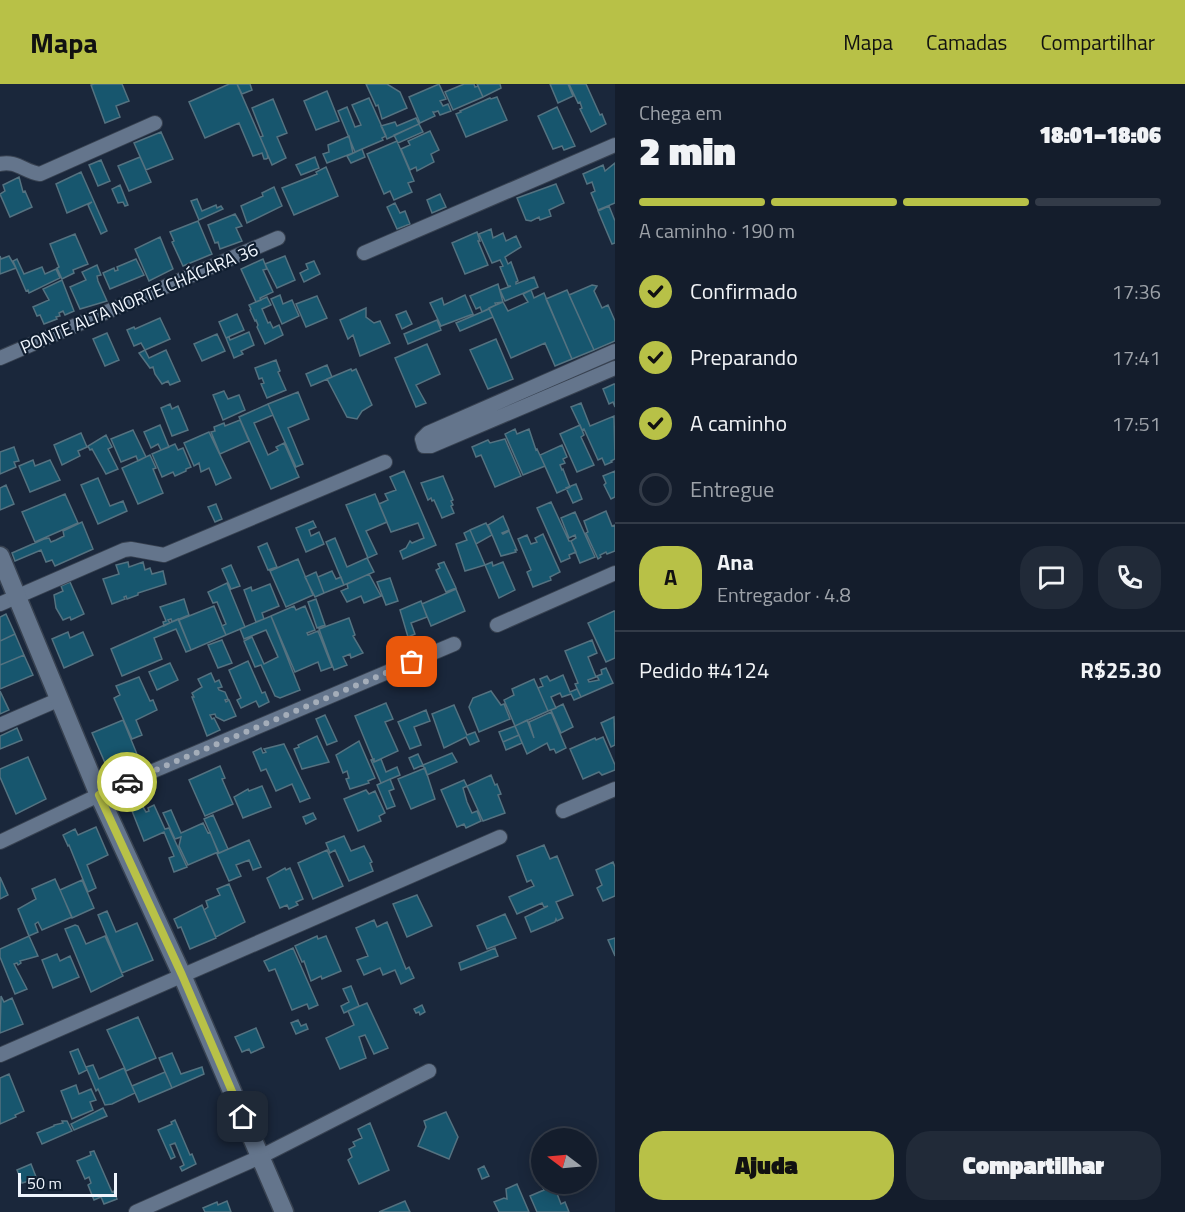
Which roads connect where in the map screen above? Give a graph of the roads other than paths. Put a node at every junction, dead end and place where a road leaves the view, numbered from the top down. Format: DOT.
graph roads {
  1 [pos="155,123"];
  2 [pos="615,145"];
  3 [pos="0,164"];
  4 [pos="278,238"];
  5 [pos="364,253"];
  6 [pos="615,351"];
  7 [pos="601,357"];
  8 [pos="0,358"];
  9 [pos="611,370"];
  10 [pos="385,462"];
  11 [pos="0,556"];
  12 [pos="615,573"];
  13 [pos="18,597"];
  14 [pos="0,604"];
  15 [pos="497,625"];
  16 [pos="454,644"];
  17 [pos="60,699"];
  18 [pos="0,725"];
  19 [pos="615,789"];
  20 [pos="99,795"];
  21 [pos="563,811"];
  22 [pos="500,837"];
  23 [pos="0,842"];
  24 [pos="182,975"];
  25 [pos="0,1055"];
  26 [pos="429,1071"];
  27 [pos="260,1157"];
  28 [pos="136,1212"];
  29 [pos="284,1212"];
  1 -- 3 [label="street"];
  2 -- 5 [label="street"];
  4 -- 8 [label="street, PONTE ALTA NORTE CHÁCARA 36"];
  6 -- 7 [label="street"];
  7 -- 9 [label="street"];
  7 -- 9 [label="street"];
  10 -- 13 [label="street"];
  11 -- 13 [label="street"];
  12 -- 15 [label="street"];
  13 -- 14 [label="street"];
  13 -- 17 [label="street"];
  16 -- 20 [label="street"];
  17 -- 18 [label="street"];
  17 -- 20 [label="street"];
  19 -- 21 [label="street"];
  20 -- 23 [label="street"];
  20 -- 24 [label="street"];
  22 -- 24 [label="street"];
  24 -- 25 [label="street"];
  24 -- 27 [label="street"];
  26 -- 27 [label="street"];
  27 -- 28 [label="street"];
  27 -- 29 [label="street"];
}
